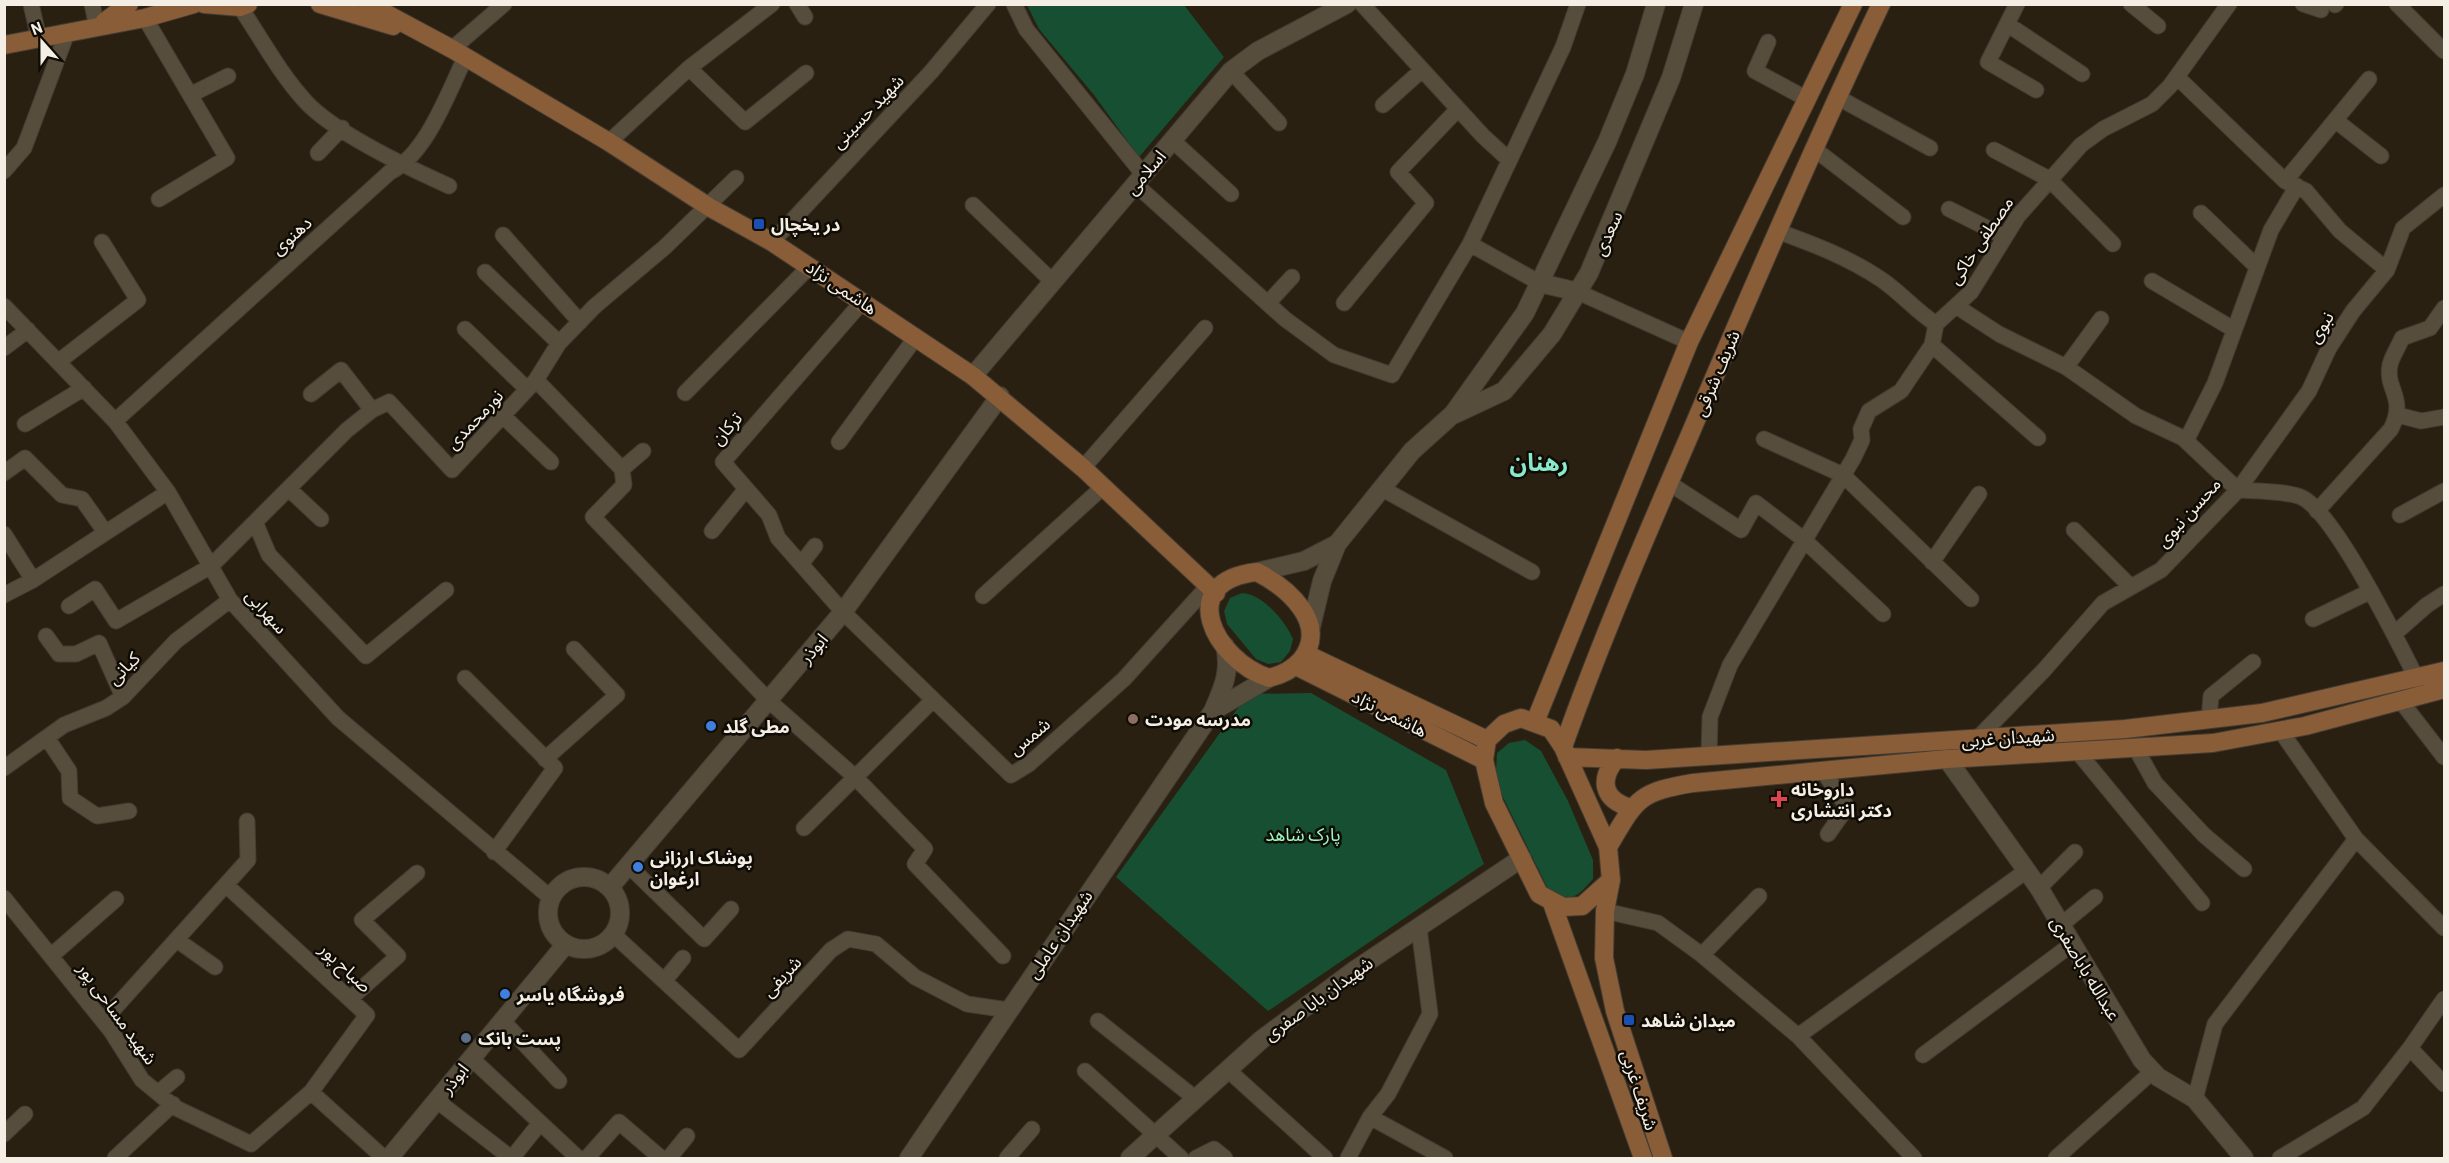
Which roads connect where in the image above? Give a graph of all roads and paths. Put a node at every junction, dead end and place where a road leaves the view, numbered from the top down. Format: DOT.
graph roads {
  1 [pos="31,4"];
  2 [pos="92,4"];
  3 [pos="129,4"];
  4 [pos="194,4"];
  5 [pos="204,4"];
  6 [pos="320,4"];
  7 [pos="504,4"];
  8 [pos="772,4"];
  9 [pos="988,4"];
  10 [pos="1014,4"];
  11 [pos="1347,4"];
  12 [pos="1362,4"];
  13 [pos="1578,4"];
  14 [pos="1656,4"];
  15 [pos="1694,4"];
  16 [pos="1881,4"];
  17 [pos="2017,4"];
  18 [pos="2131,4"];
  19 [pos="2229,4"];
  20 [pos="2303,4"];
  21 [pos="2397,4"];
  22 [pos="1850,5"];
  23 [pos="244,6"];
  24 [pos="378,6"];
  25 [pos="2331,6"];
  26 [pos="145,18"];
  27 [pos="2007,24"];
  28 [pos="2158,26"];
  29 [pos="97,27"];
  30 [pos="67,33"];
  31 [pos="428,37"];
  32 [pos="39,39"];
  33 [pos="1768,42"];
  34 [pos="4,45"];
  35 [pos="2445,51"];
  36 [pos="458,54"];
  37 [pos="689,68"];
  38 [pos="1231,70"];
  39 [pos="1422,70"];
  40 [pos="806,73"];
  41 [pos="2082,74"];
  42 [pos="228,76"];
  43 [pos="2176,77"];
  44 [pos="2369,79"];
  45 [pos="2036,90"];
  46 [pos="190,95"];
  47 [pos="1837,97"];
  48 [pos="1807,99"];
  49 [pos="1383,105"];
  50 [pos="1458,109"];
  51 [pos="2336,120"];
  52 [pos="1279,123"];
  53 [pos="342,128"];
  54 [pos="1172,140"];
  55 [pos="609,142"];
  56 [pos="1813,148"];
  57 [pos="1930,148"];
  58 [pos="1994,150"];
  59 [pos="318,153"];
  60 [pos="2381,156"];
  61 [pos="1508,159"];
  62 [pos="7,162"];
  63 [pos="404,165"];
  64 [pos="736,178"];
  65 [pos="1139,179"];
  66 [pos="2049,179"];
  67 [pos="2291,184"];
  68 [pos="449,186"];
  69 [pos="1231,194"];
  70 [pos="2445,195"];
  71 [pos="159,200"];
  72 [pos="973,205"];
  73 [pos="709,207"];
  74 [pos="1949,209"];
  75 [pos="2201,213"];
  76 [pos="1903,217"];
  77 [pos="1777,231"];
  78 [pos="503,235"];
  79 [pos="2005,237"];
  80 [pos="102,242"];
  81 [pos="772,242"];
  82 [pos="1470,244"];
  83 [pos="2113,244"];
  84 [pos="810,266"];
  85 [pos="2257,267"];
  86 [pos="2387,270"];
  87 [pos="485,272"];
  88 [pos="1292,277"];
  89 [pos="2152,281"];
  90 [pos="1053,282"];
  91 [pos="1540,283"];
  92 [pos="1578,292"];
  93 [pos="863,301"];
  94 [pos="1268,303"];
  95 [pos="1344,303"];
  96 [pos="4,306"];
  97 [pos="1956,306"];
  98 [pos="2445,308"];
  99 [pos="2101,319"];
  100 [pos="580,322"];
  101 [pos="1936,324"];
  102 [pos="1205,328"];
  103 [pos="465,329"];
  104 [pos="2233,329"];
  105 [pos="28,330"];
  106 [pos="916,337"];
  107 [pos="1689,342"];
  108 [pos="559,343"];
  109 [pos="1932,345"];
  110 [pos="4,348"];
  111 [pos="58,362"];
  112 [pos="2066,367"];
  113 [pos="973,376"];
  114 [pos="531,385"];
  115 [pos="84,388"];
  116 [pos="685,393"];
  117 [pos="311,394"];
  118 [pos="1000,396"];
  119 [pos="372,410"];
  120 [pos="1453,414"];
  121 [pos="2398,415"];
  122 [pos="504,417"];
  123 [pos="2445,417"];
  124 [pos="115,421"];
  125 [pos="25,424"];
  126 [pos="2038,438"];
  127 [pos="1764,439"];
  128 [pos="2186,441"];
  129 [pos="839,442"];
  130 [pos="643,451"];
  131 [pos="551,462"];
  132 [pos="1083,468"];
  133 [pos="622,469"];
  134 [pos="4,473"];
  135 [pos="1843,475"];
  136 [pos="1669,483"];
  137 [pos="1103,487"];
  138 [pos="1381,488"];
  139 [pos="289,489"];
  140 [pos="746,489"];
  141 [pos="2238,490"];
  142 [pos="2445,490"];
  143 [pos="168,492"];
  144 [pos="1978,495"];
  145 [pos="2317,512"];
  146 [pos="2400,515"];
  147 [pos="321,519"];
  148 [pos="255,522"];
  149 [pos="2074,530"];
  150 [pos="712,531"];
  151 [pos="105,532"];
  152 [pos="4,534"];
  153 [pos="1803,539"];
  154 [pos="1337,544"];
  155 [pos="815,546"];
  156 [pos="1932,562"];
  157 [pos="801,564"];
  158 [pos="211,566"];
  159 [pos="1257,572"];
  160 [pos="1532,572"];
  161 [pos="33,580"];
  162 [pos="2130,586"];
  163 [pos="1212,589"];
  164 [pos="446,590"];
  165 [pos="2371,591"];
  166 [pos="2445,594"];
  167 [pos="4,595"];
  168 [pos="983,596"];
  169 [pos="1971,599"];
  170 [pos="230,600"];
  171 [pos="69,606"];
  172 [pos="843,612"];
  173 [pos="1883,614"];
  174 [pos="2313,619"];
  175 [pos="1311,627"];
  176 [pos="2394,634"];
  177 [pos="46,636"];
  178 [pos="1225,646"];
  179 [pos="574,649"];
  180 [pos="1301,660"];
  181 [pos="2253,662"];
  182 [pos="2445,671"];
  183 [pos="2416,677"];
  184 [pos="465,678"];
  185 [pos="1269,678"];
  186 [pos="2445,688"];
  187 [pos="123,697"];
  188 [pos="933,700"];
  189 [pos="2400,700"];
  190 [pos="769,701"];
  191 [pos="1213,711"];
  192 [pos="2209,720"];
  193 [pos="1535,722"];
  194 [pos="2280,730"];
  195 [pos="47,738"];
  196 [pos="1977,739"];
  197 [pos="1487,740"];
  198 [pos="2135,747"];
  199 [pos="2077,751"];
  200 [pos="1565,752"];
  201 [pos="1709,756"];
  202 [pos="2445,757"];
  203 [pos="1617,758"];
  204 [pos="545,759"];
  205 [pos="1947,759"];
  206 [pos="1484,760"];
  207 [pos="4,768"];
  208 [pos="1823,771"];
  209 [pos="855,777"];
  210 [pos="1631,808"];
  211 [pos="129,811"];
  212 [pos="247,821"];
  213 [pos="804,828"];
  214 [pos="1828,834"];
  215 [pos="2356,839"];
  216 [pos="1608,847"];
  217 [pos="494,852"];
  218 [pos="2075,852"];
  219 [pos="1522,858"];
  220 [pos="628,865"];
  221 [pos="2244,869"];
  222 [pos="2026,871"];
  223 [pos="417,873"];
  224 [pos="1611,880"];
  225 [pos="226,885"];
  226 [pos="610,887"];
  227 [pos="2039,888"];
  228 [pos="1759,896"];
  229 [pos="2095,897"];
  230 [pos="4,898"];
  231 [pos="551,898"];
  232 [pos="116,899"];
  233 [pos="1552,903"];
  234 [pos="2202,903"];
  235 [pos="730,909"];
  236 [pos="1605,911"];
  237 [pos="2061,925"];
  238 [pos="1419,928"];
  239 [pos="2445,928"];
  240 [pos="613,934"];
  241 [pos="177,940"];
  242 [pos="566,944"];
  243 [pos="2072,944"];
  244 [pos="1702,955"];
  245 [pos="51,956"];
  246 [pos="1003,956"];
  247 [pos="683,958"];
  248 [pos="1605,961"];
  249 [pos="215,967"];
  250 [pos="1577,969"];
  251 [pos="664,981"];
  252 [pos="351,998"];
  253 [pos="2445,999"];
  254 [pos="1008,1010"];
  255 [pos="502,1020"];
  256 [pos="103,1021"];
  257 [pos="1098,1021"];
  258 [pos="1798,1036"];
  259 [pos="2410,1048"];
  260 [pos="1923,1055"];
  261 [pos="471,1058"];
  262 [pos="1228,1070"];
  263 [pos="1085,1071"];
  264 [pos="2153,1071"];
  265 [pos="177,1077"];
  266 [pos="559,1081"];
  267 [pos="2445,1084"];
  268 [pos="311,1092"];
  269 [pos="158,1093"];
  270 [pos="1196,1099"];
  271 [pos="2194,1099"];
  272 [pos="436,1100"];
  273 [pos="172,1104"];
  274 [pos="26,1114"];
  275 [pos="1370,1117"];
  276 [pos="540,1123"];
  277 [pos="1032,1129"];
  278 [pos="4,1134"];
  279 [pos="687,1136"];
  280 [pos="1156,1136"];
  281 [pos="119,1157"];
  282 [pos="384,1158"];
  283 [pos="389,1158"];
  284 [pos="511,1158"];
  285 [pos="578,1158"];
  286 [pos="586,1158"];
  287 [pos="661,1158"];
  288 [pos="669,1158"];
  289 [pos="909,1158"];
  290 [pos="1007,1158"];
  291 [pos="1130,1158"];
  292 [pos="1181,1158"];
  293 [pos="1197,1158"];
  294 [pos="1225,1158"];
  295 [pos="1325,1158"];
  296 [pos="1348,1158"];
  297 [pos="1445,1158"];
  298 [pos="1643,1158"];
  299 [pos="1663,1158"];
  300 [pos="1914,1158"];
  301 [pos="2056,1158"];
  302 [pos="2244,1158"];
  303 [pos="2280,1158"];
  1 -- 32 [label="street"];
  2 -- 29 [label="street"];
  3 -- 29 [label="main road"];
  4 -- 26 [label="main road"];
  5 -- 23 [label="main road"];
  6 -- 31 [label="main road, هاشمی نژاد"];
  7 -- 36 [label="street"];
  8 -- 37 [label="street"];
  9 -- 81 [label="street, شهید حسینی"];
  10 -- 65 [label="street"];
  11 -- 38 [label="street, اسلامی"];
  12 -- 39 [label="street"];
  13 -- 61 [label="street"];
  14 -- 91 [label="street, سعدی"];
  15 -- 92 [label="street, سعدی"];
  16 -- 47 [label="main road, شریف شرقی"];
  17 -- 27 [label="street"];
  18 -- 28 [label="street"];
  19 -- 43 [label="street, مصطفی خاکی"];
  20 -- 25 [label="street"];
  21 -- 35 [label="street"];
  22 -- 48 [label="main road, شریف شرقی"];
  23 -- 53 [label="street"];
  24 -- 31 [label="main road, هاشمی نژاد"];
  26 -- 29 [label="main road"];
  26 -- 46 [label="street"];
  27 -- 41 [label="street"];
  27 -- 45 [label="street"];
  29 -- 30 [label="main road"];
  30 -- 32 [label="main road"];
  30 -- 62 [label="street"];
  31 -- 36 [label="main road, هاشمی نژاد"];
  32 -- 34 [label="main road"];
  33 -- 48 [label="street"];
  36 -- 55 [label="main road, هاشمی نژاد"];
  36 -- 63 [label="street, دهنوی"];
  37 -- 40 [label="street"];
  37 -- 55 [label="street"];
  38 -- 52 [label="street"];
  38 -- 54 [label="street, اسلامی"];
  39 -- 49 [label="street"];
  39 -- 50 [label="street"];
  42 -- 46 [label="street"];
  43 -- 66 [label="street, مصطفی خاکی"];
  43 -- 67 [label="street"];
  44 -- 51 [label="street"];
  46 -- 71 [label="street"];
  47 -- 56 [label="main road, شریف شرقی"];
  47 -- 57 [label="street"];
  48 -- 107 [label="main road, شریف شرقی"];
  50 -- 61 [label="street"];
  50 -- 95 [label="street"];
  51 -- 60 [label="street"];
  51 -- 67 [label="street"];
  53 -- 59 [label="street"];
  53 -- 63 [label="street"];
  54 -- 65 [label="street, اسلامی"];
  54 -- 69 [label="street"];
  55 -- 73 [label="main road, هاشمی نژاد"];
  56 -- 76 [label="street"];
  56 -- 77 [label="main road, شریف شرقی"];
  58 -- 66 [label="street"];
  61 -- 82 [label="street"];
  63 -- 68 [label="street"];
  63 -- 124 [label="street, دهنوی"];
  64 -- 73 [label="street, نورمحمدی"];
  65 -- 90 [label="street, اسلامی"];
  65 -- 94 [label="street"];
  66 -- 79 [label="street, مصطفی خاکی"];
  66 -- 83 [label="street"];
  67 -- 85 [label="street"];
  67 -- 86 [label="street"];
  70 -- 86 [label="street, نبوی"];
  72 -- 90 [label="street"];
  73 -- 81 [label="main road, هاشمی نژاد"];
  73 -- 100 [label="street, نورمحمدی"];
  74 -- 79 [label="street"];
  75 -- 85 [label="street"];
  77 -- 101 [label="street"];
  77 -- 136 [label="main road, شریف شرقی"];
  78 -- 100 [label="street"];
  79 -- 97 [label="street, مصطفی خاکی"];
  80 -- 111 [label="street"];
  81 -- 84 [label="main road, هاشمی نژاد"];
  82 -- 91 [label="street"];
  82 -- 94 [label="street"];
  84 -- 93 [label="main road, هاشمی نژاد"];
  84 -- 116 [label="street"];
  85 -- 104 [label="street"];
  86 -- 141 [label="street, نبوی"];
  87 -- 108 [label="street"];
  88 -- 94 [label="street"];
  89 -- 104 [label="street"];
  90 -- 113 [label="street, اسلامی"];
  91 -- 92 [label="street"];
  91 -- 120 [label="street, سعدی"];
  92 -- 107 [label="street"];
  92 -- 120 [label="street, سعدی"];
  93 -- 106 [label="main road, هاشمی نژاد"];
  93 -- 140 [label="street, ترکان"];
  96 -- 105 [label="street, سهرابی"];
  97 -- 101 [label="street, مصطفی خاکی"];
  97 -- 112 [label="street, محسن نبوی"];
  98 -- 121 [label="street"];
  99 -- 112 [label="street"];
  100 -- 108 [label="street, نورمحمدی"];
  101 -- 109 [label="street"];
  102 -- 132 [label="street"];
  103 -- 114 [label="street"];
  104 -- 128 [label="street"];
  105 -- 110 [label="street"];
  105 -- 111 [label="street, سهرابی"];
  106 -- 113 [label="main road, هاشمی نژاد"];
  106 -- 129 [label="street"];
  107 -- 193 [label="main road, شریف شرقی"];
  108 -- 114 [label="street, نورمحمدی"];
  109 -- 126 [label="street"];
  109 -- 135 [label="street"];
  111 -- 115 [label="street, سهرابی"];
  112 -- 128 [label="street, محسن نبوی"];
  113 -- 118 [label="main road, هاشمی نژاد"];
  114 -- 122 [label="street, نورمحمدی"];
  114 -- 133 [label="street"];
  115 -- 124 [label="street, سهرابی"];
  115 -- 125 [label="street"];
  117 -- 119 [label="street"];
  118 -- 132 [label="main road, هاشمی نژاد"];
  118 -- 172 [label="street, ابوذر"];
  119 -- 122 [label="street, نورمحمدی"];
  119 -- 139 [label="street"];
  120 -- 138 [label="street, سعدی"];
  121 -- 123 [label="street"];
  121 -- 145 [label="street"];
  122 -- 131 [label="street"];
  124 -- 143 [label="street, سهرابی"];
  127 -- 135 [label="street"];
  128 -- 141 [label="street, محسن نبوی"];
  130 -- 133 [label="street"];
  132 -- 137 [label="main road, هاشمی نژاد"];
  133 -- 190 [label="street"];
  134 -- 151 [label="street"];
  135 -- 153 [label="street"];
  135 -- 156 [label="street"];
  136 -- 153 [label="street"];
  136 -- 200 [label="main road, شریف شرقی"];
  137 -- 163 [label="main road, هاشمی نژاد"];
  137 -- 168 [label="street"];
  138 -- 154 [label="street, سعدی"];
  138 -- 160 [label="street"];
  139 -- 147 [label="street"];
  139 -- 148 [label="street"];
  140 -- 150 [label="street"];
  140 -- 157 [label="street, ترکان"];
  141 -- 145 [label="street"];
  141 -- 162 [label="street, محسن نبوی"];
  142 -- 146 [label="street"];
  143 -- 151 [label="street"];
  143 -- 158 [label="street, سهرابی"];
  144 -- 156 [label="street"];
  145 -- 165 [label="street"];
  148 -- 158 [label="street"];
  148 -- 164 [label="street"];
  149 -- 162 [label="street"];
  151 -- 161 [label="street"];
  152 -- 161 [label="street"];
  153 -- 173 [label="street"];
  153 -- 201 [label="street"];
  154 -- 159 [label="street"];
  154 -- 175 [label="street"];
  155 -- 157 [label="street"];
  156 -- 169 [label="street"];
  157 -- 172 [label="street, ترکان"];
  158 -- 170 [label="street, سهرابی"];
  158 -- 171 [label="street"];
  159 -- 163 [label="main road"];
  159 -- 175 [label="main road"];
  161 -- 167 [label="street"];
  162 -- 196 [label="street, محسن نبوی"];
  163 -- 178 [label="main road"];
  163 -- 188 [label="street, شمس"];
  165 -- 174 [label="street"];
  165 -- 176 [label="street"];
  166 -- 176 [label="street"];
  170 -- 187 [label="street, کیانی"];
  170 -- 217 [label="street, سهرابی"];
  172 -- 188 [label="street, شمس"];
  172 -- 190 [label="street, ابوذر"];
  175 -- 180 [label="main road"];
  176 -- 183 [label="street"];
  177 -- 187 [label="street"];
  178 -- 185 [label="main road"];
  178 -- 191 [label="street, شهیدان عاملی"];
  179 -- 204 [label="street"];
  180 -- 185 [label="main road"];
  180 -- 197 [label="main road, هاشمی نژاد"];
  180 -- 206 [label="main road, هاشمی نژاد"];
  181 -- 192 [label="street"];
  182 -- 183 [label="main road, شهیدان غربی"];
  183 -- 192 [label="main road, شهیدان غربی"];
  184 -- 204 [label="street"];
  185 -- 191 [label="street, شهیدان عاملی"];
  186 -- 189 [label="main road, شهیدان غربی"];
  187 -- 195 [label="street, کیانی"];
  188 -- 209 [label="street"];
  189 -- 194 [label="main road, شهیدان غربی"];
  189 -- 202 [label="street"];
  190 -- 209 [label="street"];
  190 -- 220 [label="street, ابوذر"];
  191 -- 254 [label="street, شهیدان عاملی"];
  192 -- 196 [label="main road, شهیدان غربی"];
  193 -- 197 [label="main road"];
  193 -- 200 [label="main road"];
  194 -- 198 [label="main road, شهیدان غربی"];
  194 -- 215 [label="street"];
  195 -- 207 [label="street, کیانی"];
  195 -- 211 [label="street"];
  196 -- 201 [label="main road, شهیدان غربی"];
  197 -- 206 [label="main road"];
  198 -- 199 [label="main road, شهیدان غربی"];
  198 -- 221 [label="street"];
  199 -- 205 [label="main road, شهیدان غربی"];
  199 -- 234 [label="street"];
  200 -- 203 [label="main road, شهیدان غربی"];
  200 -- 216 [label="main road"];
  201 -- 203 [label="main road, شهیدان غربی"];
  203 -- 210 [label="main road"];
  204 -- 217 [label="street"];
  205 -- 208 [label="main road, شهیدان غربی"];
  205 -- 222 [label="street, عبدالله باباصفری"];
  206 -- 219 [label="main road"];
  208 -- 210 [label="main road, شهیدان غربی"];
  208 -- 214 [label="street"];
  209 -- 213 [label="street"];
  209 -- 246 [label="street"];
  210 -- 216 [label="main road, شهیدان غربی"];
  212 -- 225 [label="street"];
  215 -- 239 [label="street"];
  215 -- 271 [label="street"];
  216 -- 224 [label="main road"];
  217 -- 231 [label="street, سهرابی"];
  218 -- 227 [label="street"];
  219 -- 233 [label="main road"];
  219 -- 238 [label="street, شهیدان بابا صفری"];
  220 -- 226 [label="street, ابوذر"];
  220 -- 235 [label="street"];
  222 -- 227 [label="street, عبدالله باباصفری"];
  222 -- 258 [label="street"];
  223 -- 252 [label="street"];
  224 -- 233 [label="main road"];
  224 -- 236 [label="main road, شریف غربی"];
  225 -- 241 [label="street"];
  225 -- 252 [label="street, صباح پور"];
  226 -- 231 [label="street"];
  226 -- 240 [label="street"];
  227 -- 237 [label="street, عبدالله باباصفری"];
  228 -- 244 [label="street"];
  229 -- 237 [label="street"];
  230 -- 245 [label="street, شهید مساحی پور"];
  231 -- 242 [label="street"];
  232 -- 245 [label="street"];
  233 -- 250 [label="main road, شریف غربی"];
  236 -- 244 [label="street"];
  236 -- 248 [label="main road, شریف غربی"];
  237 -- 243 [label="street, عبدالله باباصفری"];
  238 -- 262 [label="street, شهیدان بابا صفری"];
  238 -- 275 [label="street"];
  240 -- 242 [label="street"];
  240 -- 251 [label="street, شریفی"];
  241 -- 249 [label="street"];
  241 -- 256 [label="street"];
  242 -- 255 [label="street, ابوذر"];
  243 -- 260 [label="street"];
  243 -- 264 [label="street, عبدالله باباصفری"];
  244 -- 258 [label="street"];
  245 -- 256 [label="street, شهید مساحی پور"];
  247 -- 251 [label="street"];
  248 -- 250 [label="main road"];
  248 -- 299 [label="main road, شریف غربی"];
  250 -- 298 [label="main road, شریف غربی"];
  251 -- 254 [label="street, شریفی"];
  252 -- 268 [label="street, صباح پور"];
  253 -- 259 [label="street"];
  254 -- 289 [label="street, شهیدان عاملی"];
  255 -- 261 [label="street, ابوذر"];
  255 -- 266 [label="street"];
  256 -- 269 [label="street, شهید مساحی پور"];
  257 -- 270 [label="street"];
  258 -- 300 [label="street"];
  259 -- 267 [label="street"];
  259 -- 303 [label="street"];
  261 -- 272 [label="street, ابوذر"];
  261 -- 276 [label="street"];
  262 -- 270 [label="street, شهیدان بابا صفری"];
  262 -- 295 [label="street"];
  263 -- 280 [label="street"];
  264 -- 271 [label="street, عبدالله باباصفری"];
  264 -- 301 [label="street"];
  265 -- 269 [label="street"];
  268 -- 273 [label="street, شهید مساحی پور"];
  268 -- 282 [label="street"];
  269 -- 273 [label="street, شهید مساحی پور"];
  270 -- 280 [label="street, شهیدان بابا صفری"];
  271 -- 302 [label="street, عبدالله باباصفری"];
  272 -- 283 [label="street, ابوذر"];
  272 -- 284 [label="street"];
  273 -- 281 [label="street"];
  274 -- 278 [label="street"];
  275 -- 296 [label="street"];
  275 -- 297 [label="street"];
  276 -- 284 [label="street"];
  276 -- 285 [label="street"];
  277 -- 290 [label="street"];
  279 -- 288 [label="street"];
  280 -- 291 [label="street, شهیدان بابا صفری"];
  280 -- 292 [label="street"];
  286 -- 287 [label="street"];
  293 -- 294 [label="street"];
}
